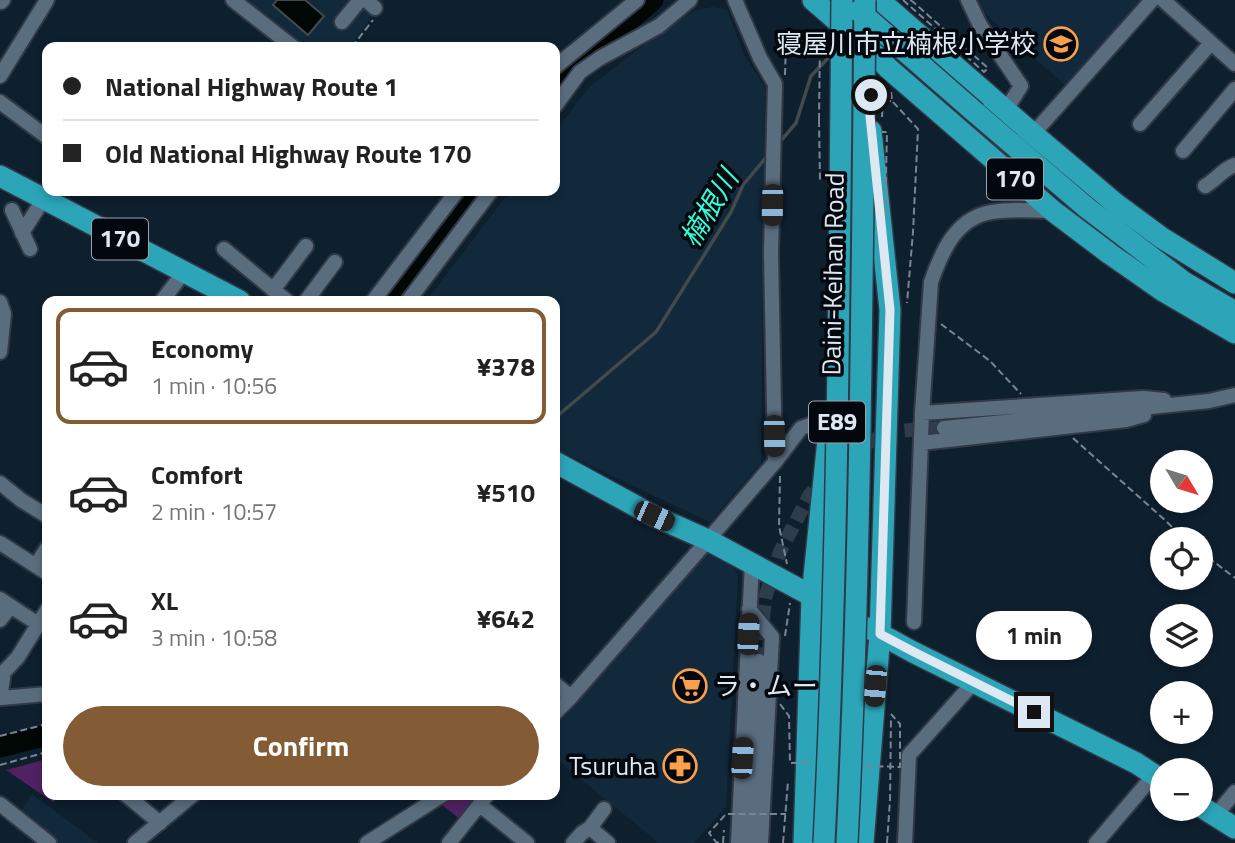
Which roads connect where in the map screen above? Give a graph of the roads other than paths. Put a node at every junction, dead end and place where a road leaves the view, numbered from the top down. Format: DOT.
graph roads {
  1 [pos="47,0"];
  2 [pos="233,0"];
  3 [pos="360,0"];
  4 [pos="637,0"];
  5 [pos="690,0"];
  6 [pos="735,0"];
  7 [pos="813,0"];
  8 [pos="844,0"];
  9 [pos="865,0"];
  10 [pos="873,0"];
  11 [pos="879,0"];
  12 [pos="968,0"];
  13 [pos="1152,0"];
  14 [pos="1163,0"];
  15 [pos="342,22"];
  16 [pos="842,26"];
  17 [pos="287,42"];
  18 [pos="1211,43"];
  19 [pos="874,53"];
  20 [pos="560,63"];
  21 [pos="1235,64"];
  22 [pos="0,76"];
  23 [pos="1235,89"];
  24 [pos="560,99"];
  25 [pos="0,102"];
  26 [pos="1006,110"];
  27 [pos="1140,124"];
  28 [pos="42,133"];
  29 [pos="1033,134"];
  30 [pos="1183,151"];
  31 [pos="1235,164"];
  32 [pos="0,176"];
  33 [pos="1205,187"];
  34 [pos="42,193"];
  35 [pos="46,196"];
  36 [pos="49,196"];
  37 [pos="453,196"];
  38 [pos="487,196"];
  39 [pos="12,210"];
  40 [pos="1053,211"];
  41 [pos="22,233"];
  42 [pos="306,246"];
  43 [pos="30,249"];
  44 [pos="224,249"];
  45 [pos="335,262"];
  46 [pos="184,272"];
  47 [pos="1235,282"];
  48 [pos="273,290"];
  49 [pos="166,296"];
  50 [pos="224,296"];
  51 [pos="280,296"];
  52 [pos="310,296"];
  53 [pos="377,296"];
  54 [pos="412,296"];
  55 [pos="0,302"];
  56 [pos="1235,312"];
  57 [pos="1235,333"];
  58 [pos="0,352"];
  59 [pos="1235,395"];
  60 [pos="1193,403"];
  61 [pos="922,413"];
  62 [pos="830,418"];
  63 [pos="944,428"];
  64 [pos="921,443"];
  65 [pos="775,462"];
  66 [pos="560,466"];
  67 [pos="0,483"];
  68 [pos="42,513"];
  69 [pos="708,540"];
  70 [pos="0,543"];
  71 [pos="752,563"];
  72 [pos="41,569"];
  73 [pos="812,596"];
  74 [pos="5,603"];
  75 [pos="749,609"];
  76 [pos="42,618"];
  77 [pos="0,620"];
  78 [pos="914,622"];
  79 [pos="36,628"];
  80 [pos="880,634"];
  81 [pos="42,635"];
  82 [pos="759,661"];
  83 [pos="974,682"];
  84 [pos="560,688"];
  85 [pos="42,694"];
  86 [pos="571,697"];
  87 [pos="0,698"];
  88 [pos="560,708"];
  89 [pos="1150,772"];
  90 [pos="1150,786"];
  91 [pos="1235,792"];
  92 [pos="132,800"];
  93 [pos="187,800"];
  94 [pos="434,800"];
  95 [pos="484,800"];
  96 [pos="0,804"];
  97 [pos="1213,807"];
  98 [pos="604,809"];
  99 [pos="1213,814"];
  100 [pos="160,823"];
  101 [pos="590,828"];
  102 [pos="1235,828"];
  103 [pos="809,841"];
  104 [pos="49,843"];
  105 [pos="135,843"];
  106 [pos="368,843"];
  107 [pos="449,843"];
  108 [pos="527,843"];
  109 [pos="573,843"];
  110 [pos="608,843"];
  111 [pos="738,843"];
  112 [pos="750,843"];
  113 [pos="761,843"];
  114 [pos="847,843"];
  115 [pos="863,843"];
  116 [pos="905,843"];
  117 [pos="1096,843"];
  1 -- 22 [label="street"];
  2 -- 17 [label="street"];
  3 -- 15 [label="street"];
  4 -- 20 [label="street"];
  5 -- 24 [label="street"];
  6 -- 65 [label="street"];
  7 -- 16 [label="highway, 170"];
  8 -- 16 [label="highway"];
  8 -- 56 [label="highway, 170, bridge"];
  8 -- 103 [label="highway, Daini-Keihan Road / E89, bridge"];
  9 -- 114 [label="highway, Daini-Keihan Road / E89, bridge"];
  10 -- 19 [label="highway"];
  11 -- 26 [label="highway, 170"];
  12 -- 26 [label="street"];
  13 -- 29 [label="street"];
  14 -- 18 [label="street"];
  16 -- 19 [label="highway, 170"];
  16 -- 62 [label="highway"];
  18 -- 21 [label="street"];
  18 -- 27 [label="street"];
  19 -- 40 [label="highway, 170"];
  19 -- 80 [label="highway"];
  23 -- 30 [label="street"];
  25 -- 28 [label="street"];
  26 -- 29 [label="highway, 170"];
  29 -- 47 [label="highway, 170"];
  31 -- 33 [label="street"];
  32 -- 34 [label="highway, 170"];
  35 -- 41 [label="street"];
  36 -- 46 [label="highway, 170"];
  37 -- 53 [label="street"];
  38 -- 54 [label="street"];
  39 -- 41 [label="street"];
  40 -- 57 [label="highway, 170"];
  40 -- 61 [label="street"];
  41 -- 43 [label="street"];
  42 -- 48 [label="street"];
  44 -- 48 [label="street"];
  45 -- 52 [label="street"];
  46 -- 49 [label="street"];
  46 -- 50 [label="highway, 170"];
  48 -- 51 [label="street"];
  55 -- 58 [label="street"];
  59 -- 60 [label="street"];
  60 -- 61 [label="street"];
  60 -- 63 [label="street"];
  60 -- 64 [label="street"];
  61 -- 64 [label="street"];
  62 -- 65 [label="street"];
  62 -- 73 [label="highway"];
  64 -- 78 [label="street"];
  65 -- 69 [label="street"];
  66 -- 69 [label="highway"];
  67 -- 68 [label="street"];
  69 -- 71 [label="highway"];
  69 -- 86 [label="street"];
  70 -- 72 [label="street"];
  71 -- 73 [label="highway"];
  71 -- 75 [label="street"];
  73 -- 80 [label="highway"];
  73 -- 103 [label="highway"];
  74 -- 77 [label="street"];
  74 -- 79 [label="street"];
  75 -- 111 [label="street"];
  75 -- 113 [label="street"];
  76 -- 79 [label="street"];
  79 -- 81 [label="street"];
  79 -- 87 [label="street"];
  80 -- 83 [label="highway"];
  80 -- 115 [label="highway"];
  82 -- 112 [label="street"];
  83 -- 89 [label="highway"];
  83 -- 116 [label="street"];
  84 -- 86 [label="street"];
  85 -- 87 [label="street"];
  86 -- 88 [label="street"];
  90 -- 117 [label="street"];
  91 -- 97 [label="street"];
  92 -- 100 [label="street"];
  93 -- 100 [label="street"];
  94 -- 106 [label="street"];
  95 -- 107 [label="street"];
  95 -- 108 [label="street"];
  96 -- 104 [label="street"];
  98 -- 101 [label="street"];
  99 -- 102 [label="highway"];
  100 -- 105 [label="street"];
  101 -- 109 [label="street"];
  101 -- 110 [label="street"];
}
